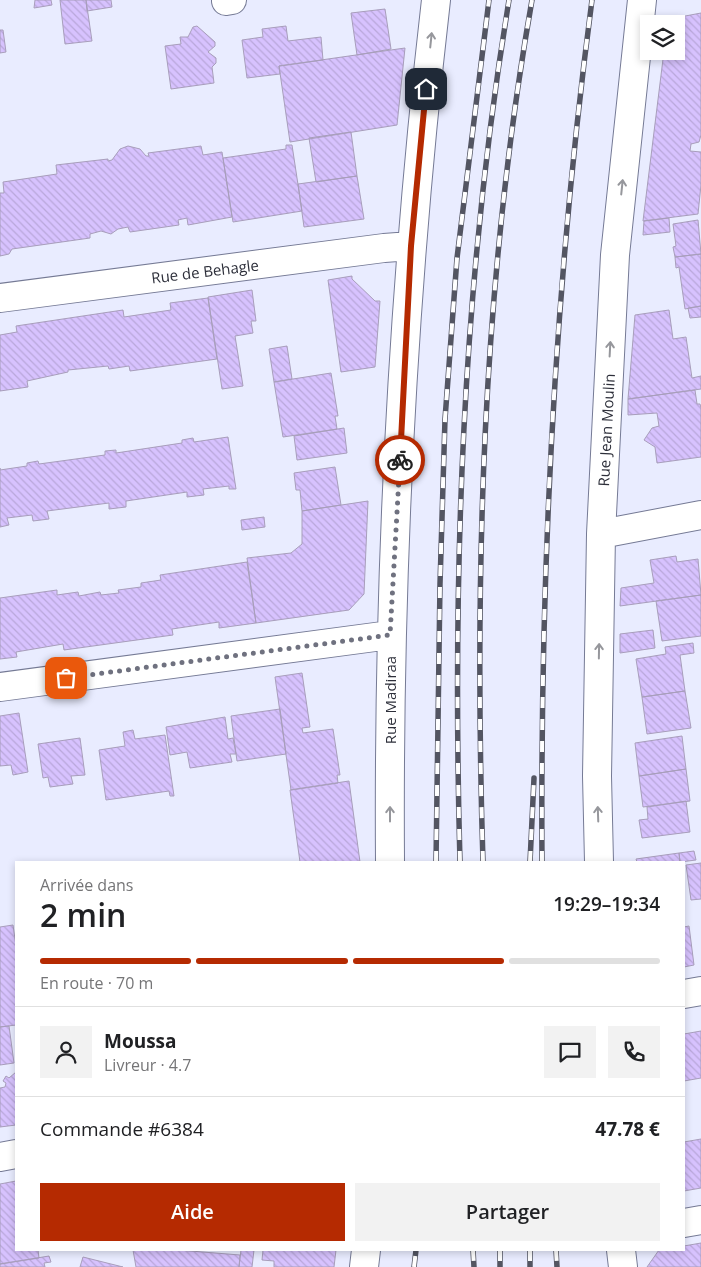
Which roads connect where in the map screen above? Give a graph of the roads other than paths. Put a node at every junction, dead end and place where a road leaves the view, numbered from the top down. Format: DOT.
graph roads {
  1 [pos="436,0"];
  2 [pos="642,0"];
  3 [pos="411,246"];
  4 [pos="0,298"];
  5 [pos="701,515"];
  6 [pos="601,534"];
  7 [pos="390,635"];
  8 [pos="0,687"];
  9 [pos="390,861"];
  10 [pos="599,861"];
  11 [pos="701,991"];
  12 [pos="685,994"];
  13 [pos="15,1154"];
  14 [pos="0,1157"];
  15 [pos="701,1220"];
  16 [pos="685,1223"];
  17 [pos="366,1251"];
  18 [pos="621,1251"];
  19 [pos="364,1267"];
  20 [pos="623,1267"];
  3 -- 1 [label="street, Rue Madiraa, one-way"];
  6 -- 2 [label="street, Rue Jean Moulin, one-way"];
  3 -- 4 [label="street, Rue de Behagle"];
  3 -- 7 [label="street, Rue Madiraa"];
  5 -- 6 [label="street"];
  10 -- 6 [label="street, Rue Jean Moulin, one-way"];
  7 -- 8 [label="street"];
  9 -- 7 [label="street, Rue Madiraa, one-way"];
  11 -- 12 [label="street"];
  13 -- 14 [label="street"];
  15 -- 16 [label="street"];
  17 -- 19 [label="street"];
  18 -- 20 [label="street"];
}
